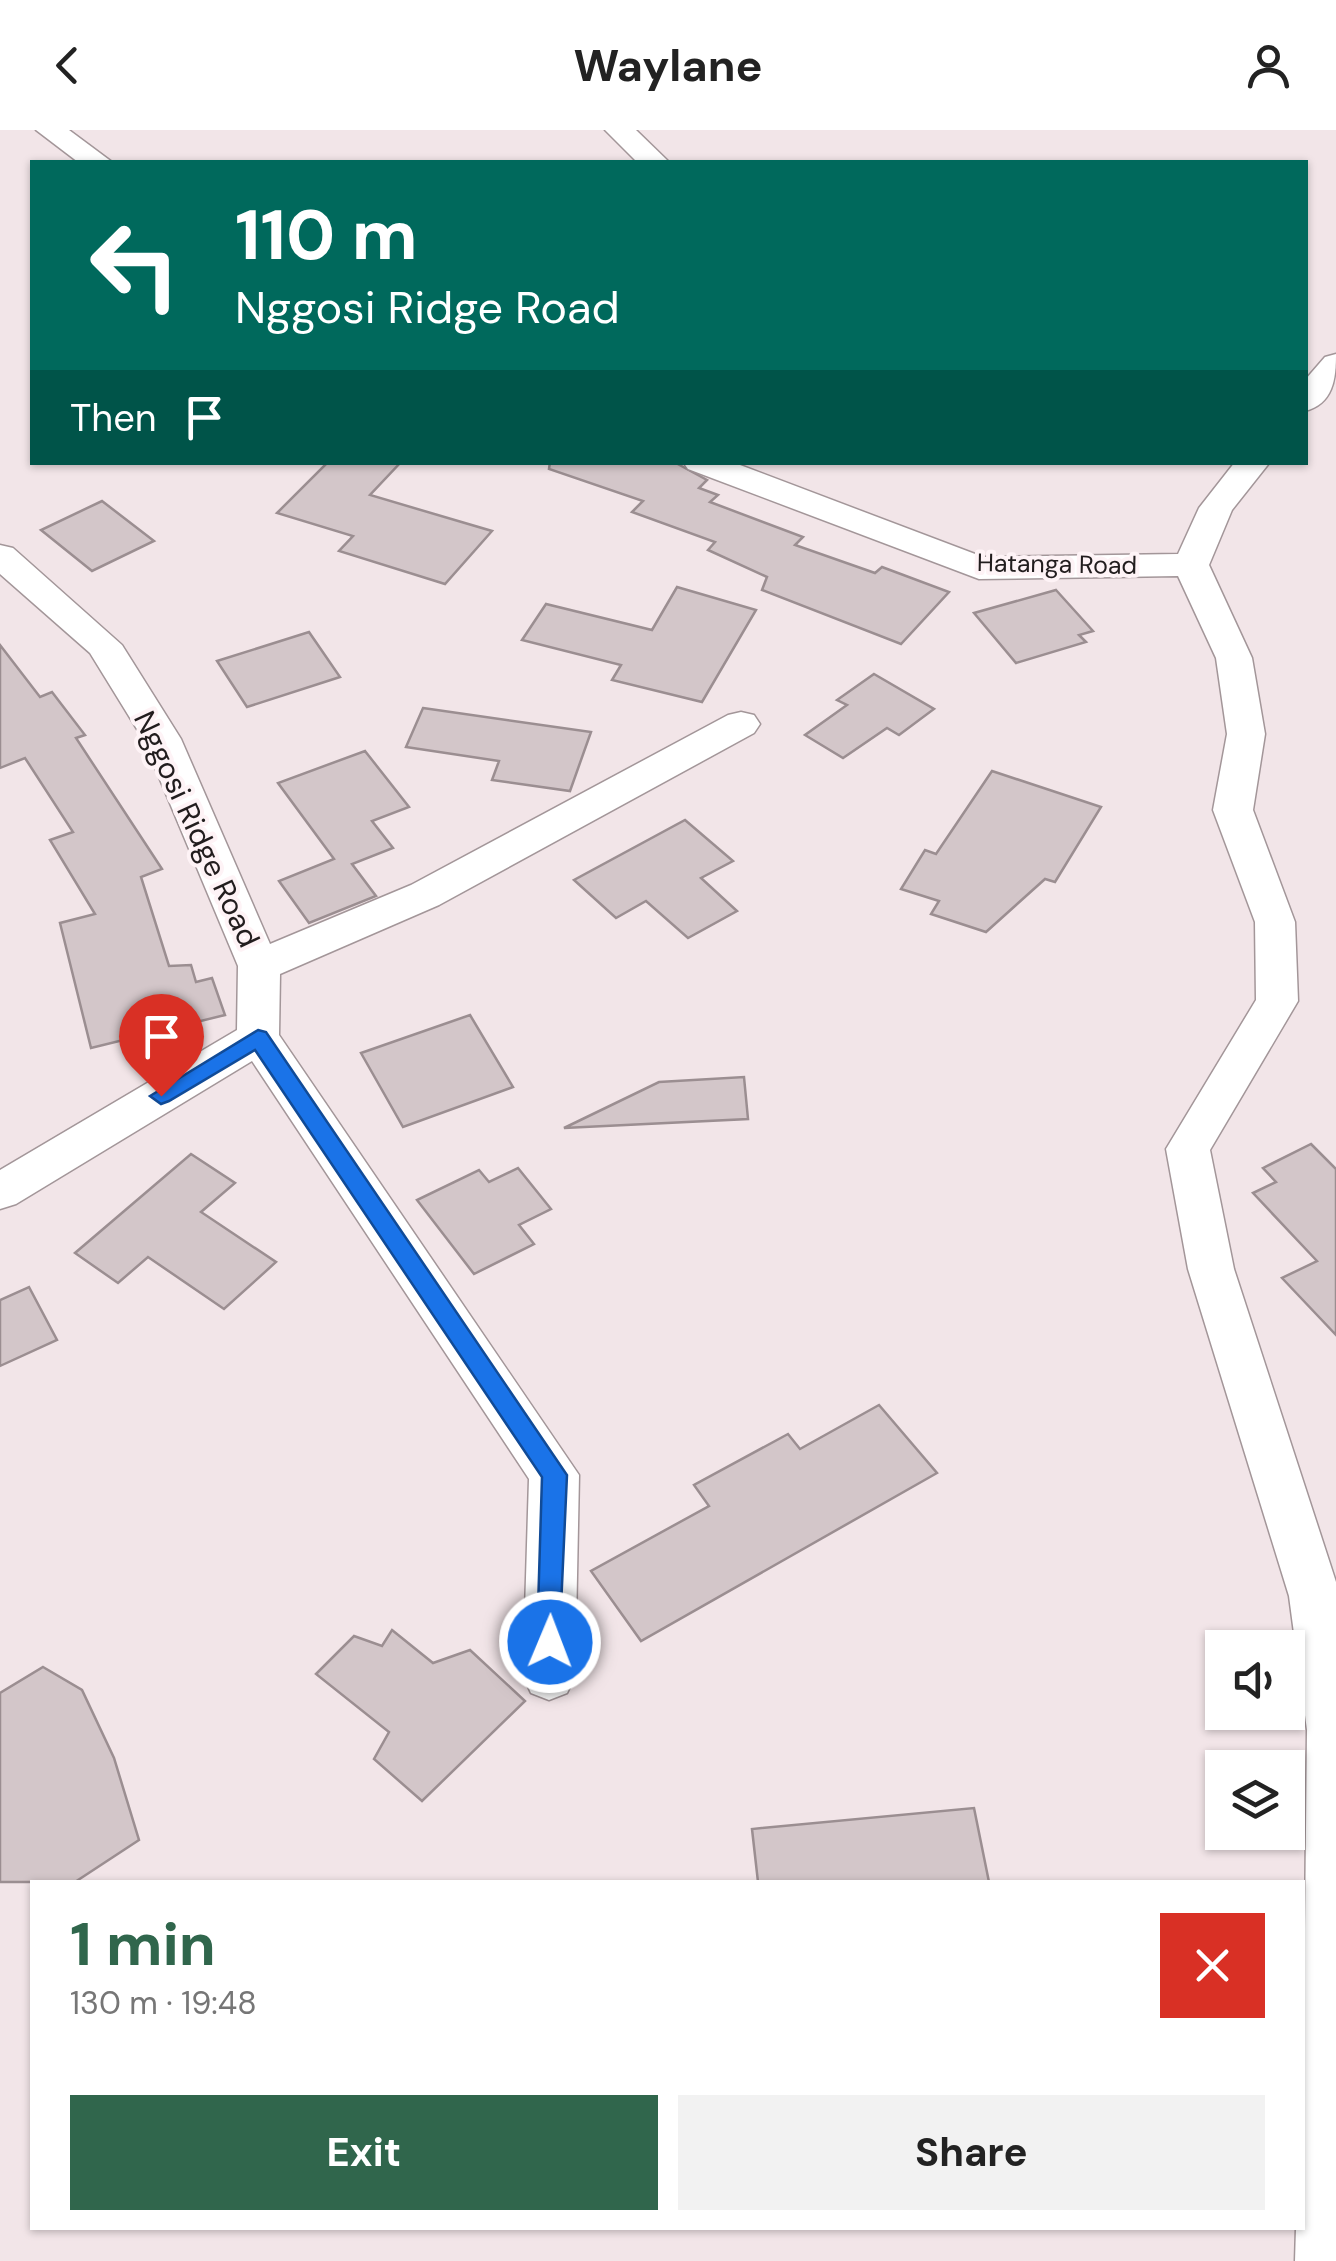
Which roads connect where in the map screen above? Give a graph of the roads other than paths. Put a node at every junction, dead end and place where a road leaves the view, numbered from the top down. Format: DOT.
graph roads {
  1 [pos="50,130"];
  2 [pos="619,130"];
  3 [pos="94,160"];
  4 [pos="652,160"];
  5 [pos="1336,364"];
  6 [pos="1308,397"];
  7 [pos="708,465"];
  8 [pos="1251,465"];
  9 [pos="0,556"];
  10 [pos="1191,565"];
  11 [pos="741,724"];
  12 [pos="259,966"];
  13 [pos="258,1038"];
  14 [pos="0,1192"];
  15 [pos="549,1676"];
  16 [pos="1326,2261"];
  1 -- 3 [label="street"];
  2 -- 4 [label="street"];
  5 -- 6 [label="street"];
  7 -- 10 [label="street, Hatanga Road"];
  8 -- 10 [label="street"];
  9 -- 12 [label="street, Nggosi Ridge Road"];
  10 -- 16 [label="street"];
  11 -- 12 [label="street"];
  12 -- 13 [label="street, Nggosi Ridge Road"];
  13 -- 14 [label="street"];
  13 -- 15 [label="street"];
}
